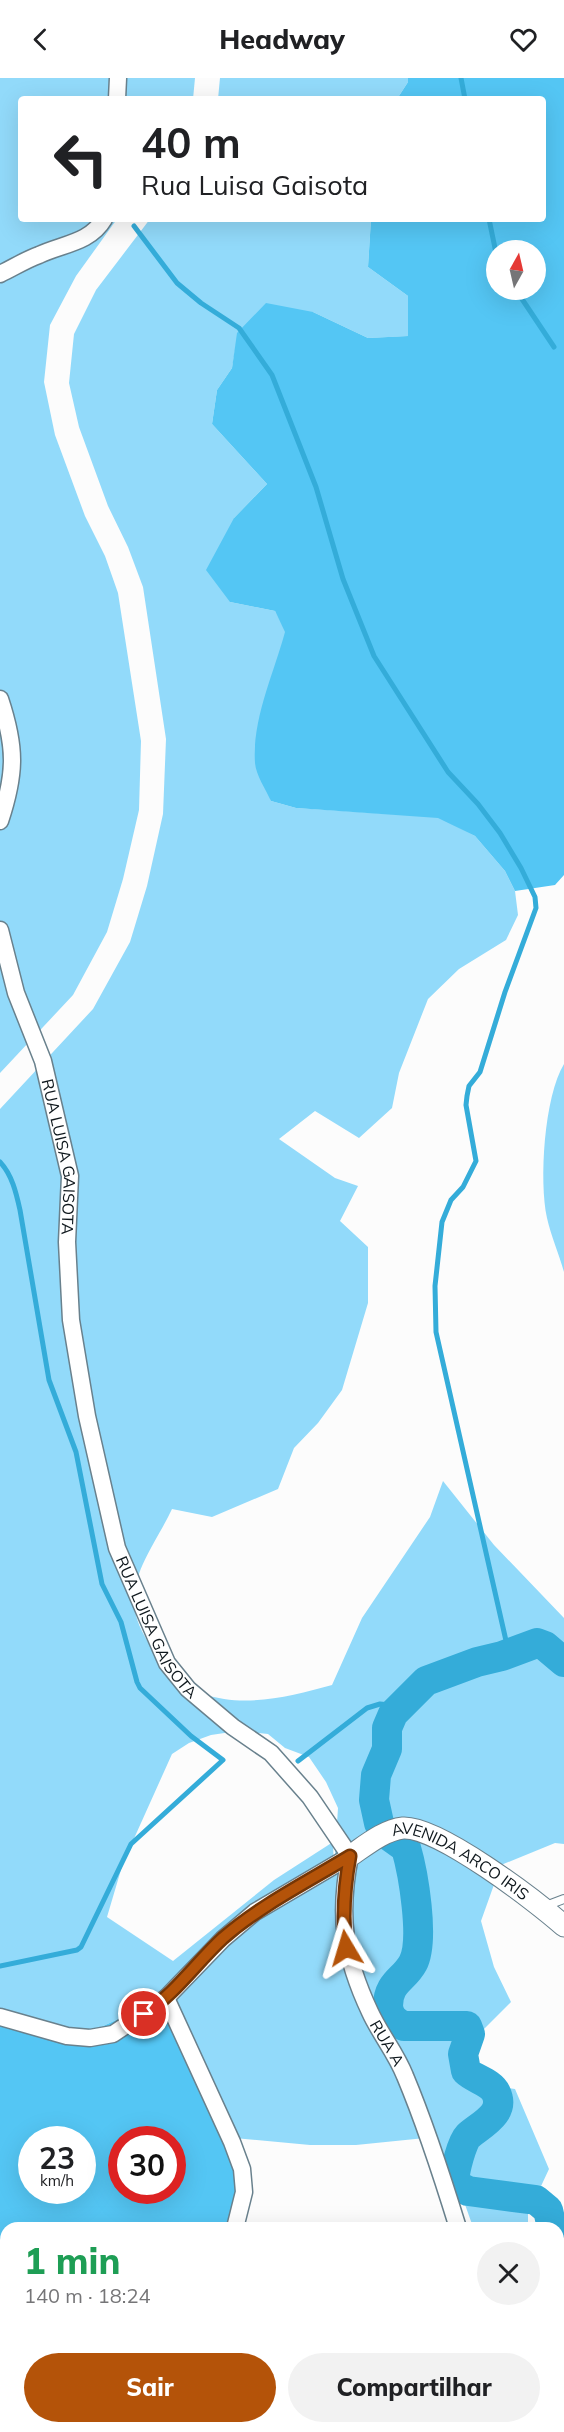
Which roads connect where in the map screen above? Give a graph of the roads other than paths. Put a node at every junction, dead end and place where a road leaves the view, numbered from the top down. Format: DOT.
graph roads {
  1 [pos="118,78"];
  2 [pos="117,96"];
  3 [pos="102,222"];
  4 [pos="0,274"];
  5 [pos="0,699"];
  6 [pos="0,821"];
  7 [pos="0,930"];
  8 [pos="350,1856"];
  9 [pos="564,1899"];
  10 [pos="543,1907"];
  11 [pos="564,1926"];
  12 [pos="166,1998"];
  13 [pos="0,2017"];
  14 [pos="237,2222"];
  15 [pos="456,2222"];
  1 -- 2 [label="street"];
  3 -- 4 [label="street"];
  5 -- 6 [label="street"];
  7 -- 8 [label="street, RUA LUISA GAISOTA"];
  8 -- 10 [label="street, AVENIDA ARCO IRIS"];
  8 -- 12 [label="street"];
  8 -- 15 [label="street, RUA A"];
  9 -- 10 [label="lane"];
  10 -- 11 [label="street, AVENIDA ARCO IRIS"];
  12 -- 13 [label="street"];
  12 -- 14 [label="street"];
}
